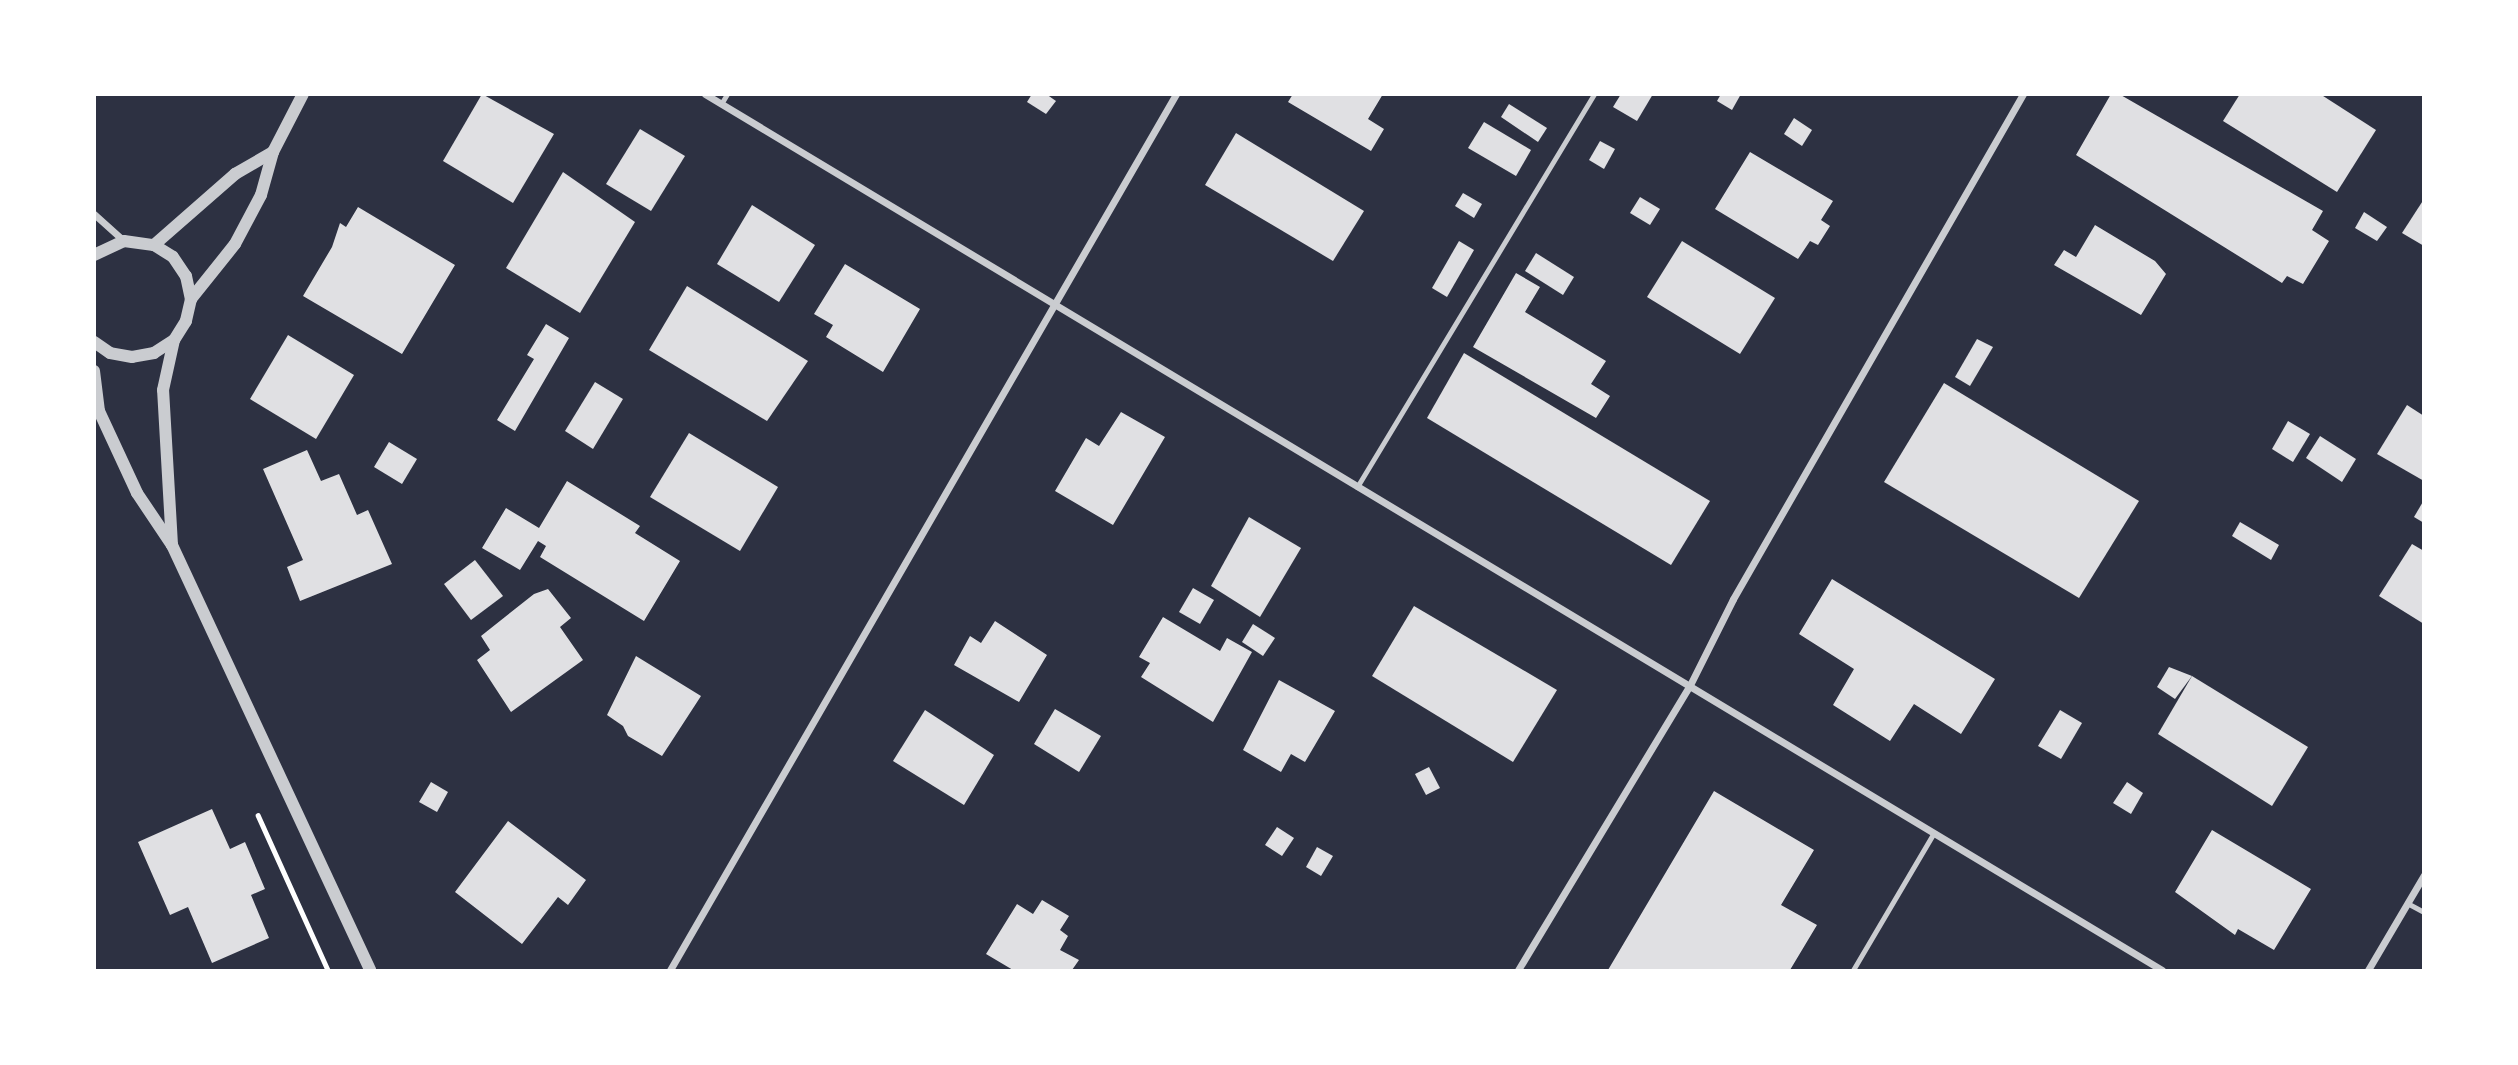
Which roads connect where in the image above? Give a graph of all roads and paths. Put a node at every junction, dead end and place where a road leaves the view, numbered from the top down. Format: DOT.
graph roads {
  1 [pos="303,94"];
  2 [pos="705,94"];
  3 [pos="727,94"];
  4 [pos="1176,94"];
  5 [pos="1594,94"];
  6 [pos="2023,94"];
  7 [pos="721,104"];
  8 [pos="272,152"];
  9 [pos="94,214"];
  10 [pos="124,241"];
  11 [pos="154,244"];
  12 [pos="94,255"];
  13 [pos="191,299"];
  14 [pos="1055,306"];
  15 [pos="174,340"];
  16 [pos="94,342"];
  17 [pos="94,371"];
  18 [pos="1357,487"];
  19 [pos="172,545"];
  20 [pos="1689,687"];
  21 [pos="254,805"];
  22 [pos="1933,834"];
  23 [pos="2424,875"];
  24 [pos="2407,903"];
  25 [pos="2424,912"];
  26 [pos="328,971"];
  27 [pos="370,971"];
  28 [pos="670,971"];
  29 [pos="1518,971"];
  30 [pos="1853,971"];
  31 [pos="2162,971"];
  32 [pos="2368,971"];
  1 -- 8 [label="street"];
  2 -- 7 [label="street"];
  3 -- 7 [label="lane"];
  4 -- 14 [label="street"];
  5 -- 18 [label="lane"];
  6 -- 20 [label="street"];
  7 -- 14 [label="street"];
  8 -- 11 [label="street"];
  8 -- 13 [label="street"];
  9 -- 10 [label="street"];
  10 -- 11 [label="street"];
  10 -- 12 [label="street"];
  11 -- 13 [label="street"];
  13 -- 15 [label="street"];
  14 -- 18 [label="street"];
  14 -- 28 [label="street"];
  15 -- 16 [label="street"];
  15 -- 19 [label="street"];
  17 -- 19 [label="street"];
  18 -- 20 [label="street"];
  19 -- 27 [label="street"];
  20 -- 22 [label="street"];
  20 -- 29 [label="street"];
  21 -- 26 [label="path"];
  22 -- 30 [label="lane"];
  22 -- 31 [label="street"];
  23 -- 24 [label="street"];
  24 -- 25 [label="lane"];
  24 -- 32 [label="street"];
}
